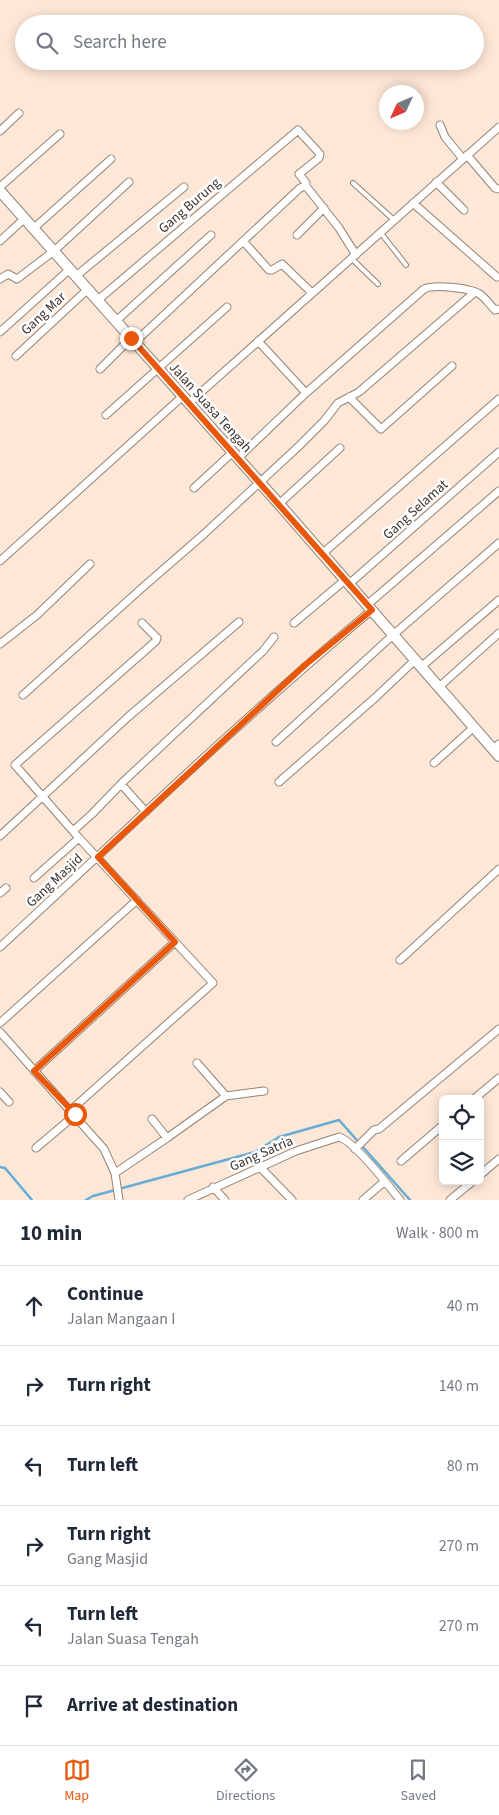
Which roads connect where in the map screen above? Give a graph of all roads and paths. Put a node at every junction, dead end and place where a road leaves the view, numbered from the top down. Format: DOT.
graph roads {
  1 [pos="19,113"];
  2 [pos="440,124"];
  3 [pos="499,127"];
  4 [pos="0,131"];
  5 [pos="60,134"];
  6 [pos="465,157"];
  7 [pos="111,159"];
  8 [pos="129,182"];
  9 [pos="436,182"];
  10 [pos="353,183"];
  11 [pos="306,186"];
  12 [pos="184,187"];
  13 [pos="0,189"];
  14 [pos="499,189"];
  15 [pos="413,203"];
  16 [pos="324,208"];
  17 [pos="464,210"];
  18 [pos="25,218"];
  19 [pos="394,220"];
  20 [pos="34,228"];
  21 [pos="380,232"];
  22 [pos="211,235"];
  23 [pos="297,235"];
  24 [pos="0,241"];
  25 [pos="243,241"];
  26 [pos="54,251"];
  27 [pos="354,257"];
  28 [pos="406,265"];
  29 [pos="73,272"];
  30 [pos="497,277"];
  31 [pos="0,279"];
  32 [pos="378,284"];
  33 [pos="88,289"];
  34 [pos="475,292"];
  35 [pos="312,293"];
  36 [pos="98,300"];
  37 [pos="227,307"];
  38 [pos="499,309"];
  39 [pos="116,321"];
  40 [pos="0,332"];
  41 [pos="133,340"];
  42 [pos="258,341"];
  43 [pos="16,356"];
  44 [pos="452,366"];
  45 [pos="100,369"];
  46 [pos="159,369"];
  47 [pos="306,394"];
  48 [pos="350,397"];
  49 [pos="186,399"];
  50 [pos="499,399"];
  51 [pos="106,415"];
  52 [pos="340,448"];
  53 [pos="499,452"];
  54 [pos="235,455"];
  55 [pos="260,482"];
  56 [pos="194,488"];
  57 [pos="499,491"];
  58 [pos="279,504"];
  59 [pos="499,543"];
  60 [pos="322,554"];
  61 [pos="0,561"];
  62 [pos="90,564"];
  63 [pos="347,582"];
  64 [pos="499,600"];
  65 [pos="369,608"];
  66 [pos="239,622"];
  67 [pos="142,623"];
  68 [pos="294,623"];
  69 [pos="499,633"];
  70 [pos="393,634"];
  71 [pos="274,637"];
  72 [pos="0,644"];
  73 [pos="418,664"];
  74 [pos="439,687"];
  75 [pos="24,695"];
  76 [pos="474,727"];
  77 [pos="276,742"];
  78 [pos="497,749"];
  79 [pos="434,763"];
  80 [pos="279,782"];
  81 [pos="121,784"];
  82 [pos="43,797"];
  83 [pos="146,812"];
  84 [pos="73,831"];
  85 [pos="0,836"];
  86 [pos="79,838"];
  87 [pos="98,857"];
  88 [pos="499,869"];
  89 [pos="34,878"];
  90 [pos="137,900"];
  91 [pos="175,942"];
  92 [pos="0,947"];
  93 [pos="400,960"];
  94 [pos="0,1023"];
  95 [pos="499,1030"];
  96 [pos="0,1032"];
  97 [pos="197,1062"];
  98 [pos="34,1071"];
  99 [pos="499,1078"];
  100 [pos="264,1091"];
  101 [pos="0,1092"];
  102 [pos="479,1095"];
  103 [pos="226,1096"];
  104 [pos="9,1102"];
  105 [pos="73,1112"];
  106 [pos="152,1119"];
  107 [pos="439,1128"];
  108 [pos="167,1138"];
  109 [pos="358,1146"];
  110 [pos="36,1148"];
  111 [pos="499,1159"];
  112 [pos="400,1161"];
  113 [pos="260,1168"];
  114 [pos="115,1172"];
  115 [pos="484,1172"];
  116 [pos="385,1181"];
  117 [pos="468,1185"];
  118 [pos="213,1187"];
  119 [pos="118,1196"];
  120 [pos="188,1200"];
  121 [pos="225,1200"];
  122 [pos="292,1200"];
  123 [pos="363,1200"];
  124 [pos="400,1200"];
  125 [pos="450,1200"];
  1 -- 4 [label="street"];
  2 -- 6 [label="street"];
  3 -- 6 [label="street"];
  5 -- 13 [label="street"];
  6 -- 9 [label="street"];
  6 -- 14 [label="street"];
  7 -- 20 [label="street"];
  8 -- 26 [label="street"];
  9 -- 15 [label="street"];
  9 -- 17 [label="street"];
  10 -- 19 [label="lane"];
  11 -- 16 [label="street"];
  11 -- 25 [label="street"];
  11 -- 36 [label="street, Gang Burung"];
  12 -- 29 [label="street"];
  13 -- 18 [label="street, Jalan Suasa Tengah"];
  15 -- 19 [label="street"];
  15 -- 30 [label="street"];
  16 -- 23 [label="street"];
  16 -- 27 [label="street"];
  18 -- 20 [label="street, Jalan Suasa Tengah"];
  18 -- 24 [label="street"];
  19 -- 21 [label="street"];
  20 -- 26 [label="street, Jalan Suasa Tengah"];
  21 -- 27 [label="street"];
  21 -- 28 [label="lane"];
  22 -- 39 [label="street"];
  25 -- 35 [label="street"];
  25 -- 41 [label="street"];
  26 -- 29 [label="street, Jalan Suasa Tengah"];
  26 -- 31 [label="street"];
  27 -- 32 [label="lane"];
  27 -- 35 [label="street"];
  29 -- 33 [label="street, Jalan Suasa Tengah"];
  29 -- 40 [label="street"];
  33 -- 36 [label="street, Jalan Suasa Tengah"];
  33 -- 43 [label="street, Gang Mar"];
  34 -- 38 [label="street"];
  34 -- 47 [label="street"];
  34 -- 48 [label="street"];
  35 -- 42 [label="street"];
  36 -- 39 [label="street, Jalan Suasa Tengah"];
  37 -- 46 [label="street"];
  39 -- 41 [label="street, Jalan Suasa Tengah"];
  41 -- 45 [label="street"];
  41 -- 46 [label="street, Jalan Suasa Tengah"];
  42 -- 47 [label="street"];
  42 -- 49 [label="street"];
  44 -- 48 [label="street"];
  46 -- 49 [label="street, Jalan Suasa Tengah"];
  46 -- 51 [label="street"];
  47 -- 54 [label="street"];
  48 -- 55 [label="street"];
  49 -- 54 [label="street, Jalan Suasa Tengah"];
  49 -- 61 [label="street"];
  50 -- 60 [label="street"];
  52 -- 58 [label="street"];
  53 -- 63 [label="street, Gang Selamat"];
  54 -- 55 [label="street, Jalan Suasa Tengah"];
  54 -- 56 [label="street"];
  55 -- 58 [label="street, Jalan Suasa Tengah"];
  55 -- 75 [label="street"];
  57 -- 65 [label="street, Gang Masjid"];
  58 -- 60 [label="street, Jalan Suasa Tengah"];
  59 -- 70 [label="street"];
  60 -- 63 [label="street, Jalan Suasa Tengah"];
  62 -- 72 [label="street"];
  63 -- 65 [label="street, Jalan Suasa Tengah"];
  63 -- 68 [label="street, Gang Selamat"];
  64 -- 73 [label="street"];
  65 -- 70 [label="street, Jalan Suasa Tengah"];
  65 -- 83 [label="street, Gang Masjid"];
  66 -- 82 [label="street"];
  67 -- 82 [label="street"];
  69 -- 74 [label="street"];
  70 -- 73 [label="street, Jalan Suasa Tengah"];
  70 -- 77 [label="street"];
  71 -- 81 [label="street"];
  73 -- 74 [label="street, Jalan Suasa Tengah"];
  73 -- 80 [label="street"];
  74 -- 76 [label="street, Jalan Suasa Tengah"];
  76 -- 78 [label="street, Jalan Suasa Tengah"];
  76 -- 79 [label="street"];
  81 -- 83 [label="street"];
  81 -- 84 [label="street"];
  82 -- 84 [label="street"];
  82 -- 85 [label="street"];
  83 -- 87 [label="street, Gang Masjid"];
  84 -- 86 [label="street"];
  86 -- 87 [label="street"];
  86 -- 89 [label="street"];
  87 -- 90 [label="street"];
  87 -- 92 [label="street, Gang Masjid"];
  88 -- 93 [label="street"];
  90 -- 91 [label="street"];
  90 -- 94 [label="street"];
  91 -- 98 [label="street"];
  91 -- 105 [label="street"];
  95 -- 109 [label="street"];
  96 -- 98 [label="street"];
  97 -- 103 [label="street"];
  98 -- 105 [label="street"];
  99 -- 102 [label="street"];
  100 -- 103 [label="street"];
  101 -- 104 [label="street"];
  103 -- 108 [label="street"];
  105 -- 110 [label="street"];
  105 -- 114 [label="street"];
  106 -- 108 [label="street"];
  107 -- 112 [label="street"];
  108 -- 114 [label="street"];
  109 -- 113 [label="street, Gang Satria"];
  109 -- 116 [label="street"];
  111 -- 115 [label="street"];
  113 -- 118 [label="street, Gang Satria"];
  113 -- 122 [label="street"];
  114 -- 119 [label="street"];
  116 -- 123 [label="street"];
  116 -- 124 [label="street"];
  117 -- 125 [label="street"];
  118 -- 120 [label="street, Gang Satria"];
  118 -- 121 [label="street"];
}
